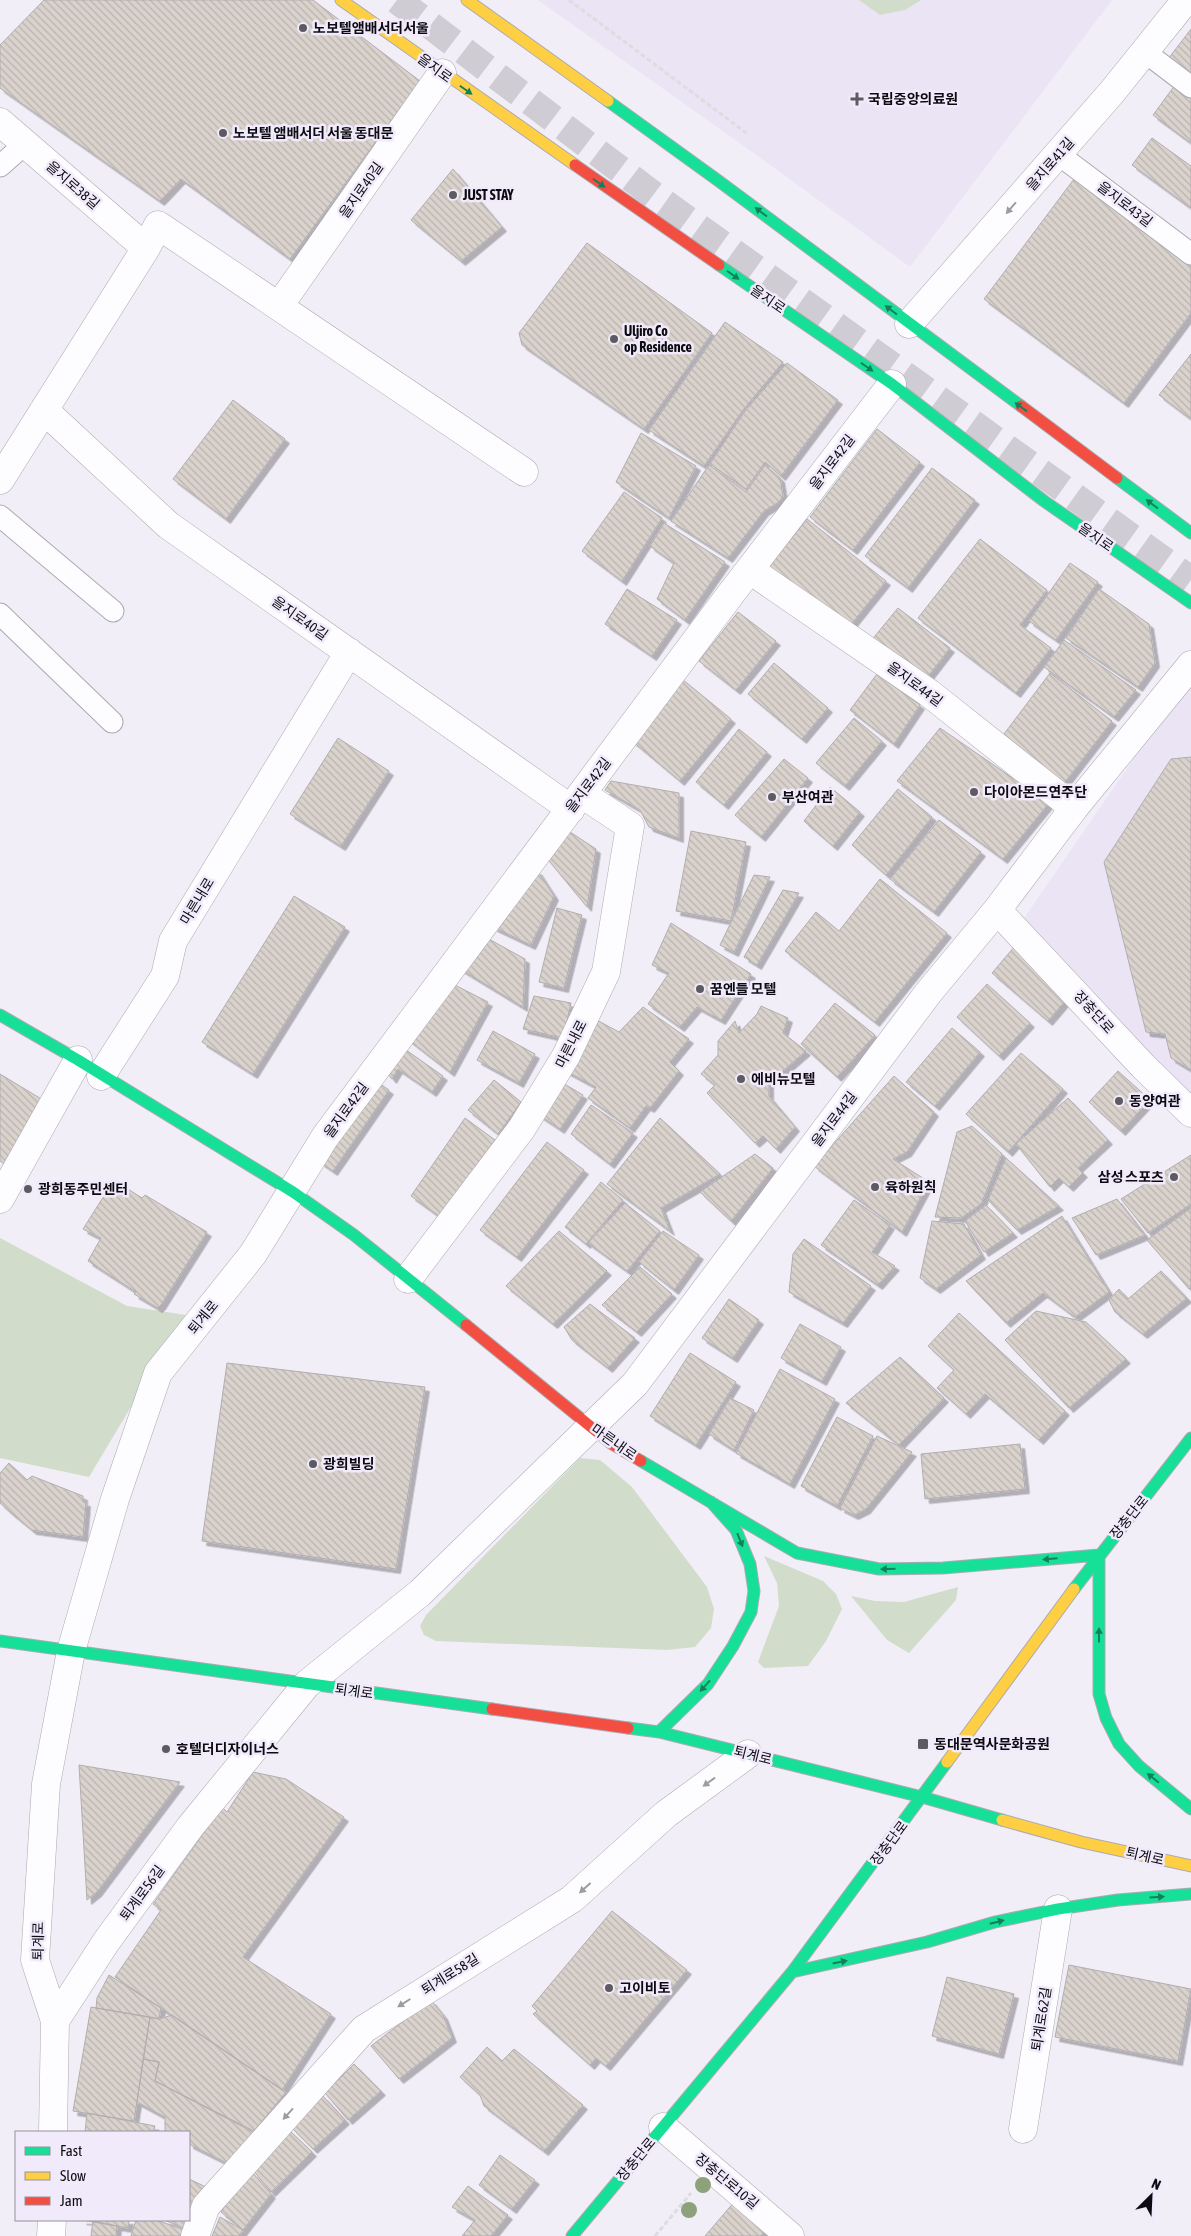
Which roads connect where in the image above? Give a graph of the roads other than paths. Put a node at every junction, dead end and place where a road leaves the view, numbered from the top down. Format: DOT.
graph roads {
  1 [pos="341,0"];
  2 [pos="466,0"];
  3 [pos="1186,0"];
  4 [pos="1145,52"];
  5 [pos="442,73"];
  6 [pos="1191,87"];
  7 [pos="0,122"];
  8 [pos="25,144"];
  9 [pos="1058,154"];
  10 [pos="0,166"];
  11 [pos="146,248"];
  12 [pos="1191,254"];
  13 [pos="279,306"];
  14 [pos="909,324"];
  15 [pos="892,384"];
  16 [pos="44,410"];
  17 [pos="524,472"];
  18 [pos="0,480"];
  19 [pos="0,516"];
  20 [pos="1191,533"];
  21 [pos="750,570"];
  22 [pos="1191,603"];
  23 [pos="113,611"];
  24 [pos="0,614"];
  25 [pos="349,652"];
  26 [pos="1191,665"];
  27 [pos="112,722"];
  28 [pos="576,801"];
  29 [pos="1074,808"];
  30 [pos="997,910"];
  31 [pos="0,1015"];
  32 [pos="78,1060"];
  33 [pos="101,1076"];
  34 [pos="1191,1113"];
  35 [pos="293,1192"];
  36 [pos="0,1199"];
  37 [pos="408,1278"];
  38 [pos="591,1426"];
  39 [pos="1191,1438"];
  40 [pos="711,1502"];
  41 [pos="1099,1554"];
  42 [pos="0,1641"];
  43 [pos="71,1652"];
  44 [pos="307,1684"];
  45 [pos="659,1732"];
  46 [pos="748,1754"];
  47 [pos="922,1797"];
  48 [pos="1191,1809"];
  49 [pos="1191,1866"];
  50 [pos="1191,1894"];
  51 [pos="1058,1909"];
  52 [pos="792,1972"];
  53 [pos="55,2021"];
  54 [pos="663,2127"];
  55 [pos="1023,2129"];
  56 [pos="53,2131"];
  57 [pos="52,2221"];
  58 [pos="51,2236"];
  59 [pos="195,2236"];
  60 [pos="572,2236"];
  61 [pos="790,2236"];
  1 -- 5 [label="main road, 을지로"];
  14 -- 2 [label="main road, one-way"];
  3 -- 4 [label="street, 을지로41길"];
  4 -- 6 [label="lane"];
  4 -- 9 [label="street, 을지로41길"];
  5 -- 13 [label="street, 을지로40길"];
  5 -- 15 [label="main road, 을지로, one-way"];
  7 -- 8 [label="street, 을지로38길"];
  8 -- 10 [label="lane"];
  8 -- 11 [label="street, 을지로38길"];
  9 -- 12 [label="lane, 을지로43길"];
  9 -- 14 [label="street, 을지로41길, one-way"];
  11 -- 13 [label="street"];
  11 -- 16 [label="street"];
  13 -- 17 [label="street"];
  20 -- 14 [label="main road, one-way"];
  15 -- 21 [label="street, 을지로42길"];
  15 -- 22 [label="main road, 을지로"];
  16 -- 18 [label="street"];
  16 -- 25 [label="street, 을지로40길"];
  19 -- 23 [label="lane"];
  21 -- 28 [label="street, 을지로42길"];
  21 -- 29 [label="street, 을지로44길"];
  24 -- 27 [label="lane"];
  25 -- 28 [label="street, 을지로40길"];
  25 -- 33 [label="street, 마른내로"];
  26 -- 29 [label="street, 을지로44길"];
  28 -- 35 [label="street, 을지로42길"];
  28 -- 37 [label="street, 마른내로"];
  29 -- 30 [label="street, 을지로44길"];
  30 -- 34 [label="street, 장충단로"];
  30 -- 38 [label="street, 을지로44길"];
  31 -- 32 [label="main road, 마른내로"];
  32 -- 33 [label="main road, 마른내로"];
  32 -- 36 [label="street"];
  33 -- 35 [label="main road, 마른내로"];
  35 -- 37 [label="main road, 마른내로"];
  35 -- 43 [label="street, 퇴계로"];
  37 -- 38 [label="main road, 마른내로"];
  38 -- 40 [label="main road, 마른내로"];
  38 -- 44 [label="street, 퇴계로"];
  39 -- 41 [label="main road, 장충단로"];
  41 -- 40 [label="main road, 마른내로, one-way"];
  40 -- 45 [label="main road, one-way"];
  41 -- 47 [label="main road, 장충단로"];
  48 -- 41 [label="main road, one-way"];
  42 -- 43 [label="main road, 퇴계로"];
  43 -- 44 [label="main road, 퇴계로"];
  43 -- 53 [label="street, 퇴계로"];
  44 -- 45 [label="main road, 퇴계로"];
  44 -- 53 [label="street, 퇴계로56길"];
  45 -- 46 [label="main road, 퇴계로"];
  46 -- 47 [label="main road, 퇴계로"];
  46 -- 59 [label="street, 퇴계로58길, one-way"];
  47 -- 49 [label="main road, 퇴계로"];
  47 -- 52 [label="main road, 장충단로"];
  51 -- 50 [label="main road, one-way"];
  52 -- 51 [label="main road, one-way"];
  51 -- 55 [label="street, 퇴계로62길"];
  52 -- 54 [label="main road, 장충단로"];
  53 -- 56 [label="street"];
  54 -- 60 [label="main road, 장충단로"];
  54 -- 61 [label="street, 장충단로10길"];
  57 -- 58 [label="street"];
}
